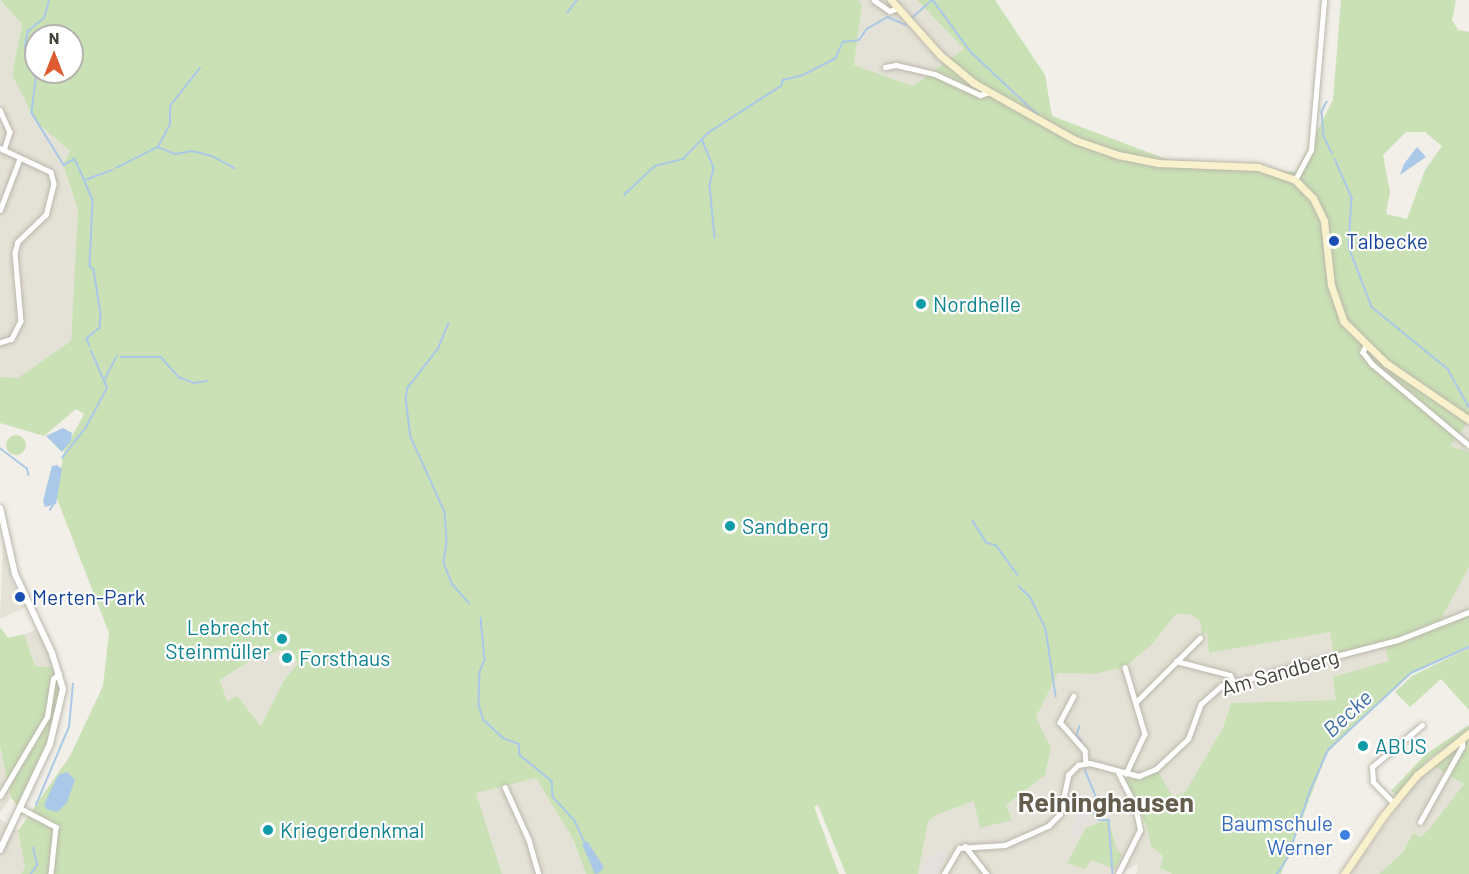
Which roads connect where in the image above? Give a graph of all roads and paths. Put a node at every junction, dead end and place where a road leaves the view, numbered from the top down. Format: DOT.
graph roads {
  1 [pos="874,0"];
  2 [pos="891,0"];
  3 [pos="1324,0"];
  4 [pos="897,8"];
  5 [pos="885,67"];
  6 [pos="987,93"];
  7 [pos="0,110"];
  8 [pos="2,149"];
  9 [pos="20,160"];
  10 [pos="1295,180"];
  11 [pos="0,210"];
  12 [pos="0,343"];
  13 [pos="1366,346"];
  14 [pos="1469,420"];
  15 [pos="1469,445"];
  16 [pos="0,508"];
  17 [pos="1469,612"];
  18 [pos="1200,638"];
  19 [pos="1176,661"];
  20 [pos="1125,667"];
  21 [pos="59,673"];
  22 [pos="1234,682"];
  23 [pos="1074,696"];
  24 [pos="1137,701"];
  25 [pos="1422,725"];
  26 [pos="1469,733"];
  27 [pos="1462,738"];
  28 [pos="1086,763"];
  29 [pos="1118,773"];
  30 [pos="1126,774"];
  31 [pos="505,787"];
  32 [pos="0,796"];
  33 [pos="1393,803"];
  34 [pos="20,808"];
  35 [pos="1420,822"];
  36 [pos="964,846"];
  37 [pos="0,850"];
  38 [pos="51,874"];
  39 [pos="539,874"];
  40 [pos="944,874"];
  41 [pos="987,874"];
  42 [pos="1118,874"];
  43 [pos="1344,874"];
  1 -- 4 [label="street"];
  2 -- 4 [label="main road"];
  3 -- 10 [label="street"];
  4 -- 6 [label="main road"];
  5 -- 6 [label="street"];
  6 -- 10 [label="main road"];
  7 -- 8 [label="street"];
  8 -- 9 [label="street"];
  9 -- 11 [label="street"];
  9 -- 12 [label="street"];
  10 -- 13 [label="main road"];
  13 -- 14 [label="main road"];
  13 -- 15 [label="street"];
  16 -- 21 [label="street"];
  17 -- 22 [label="street, Am Sandberg"];
  18 -- 19 [label="street"];
  19 -- 22 [label="street"];
  19 -- 24 [label="street"];
  20 -- 24 [label="street"];
  21 -- 32 [label="street"];
  21 -- 34 [label="street"];
  22 -- 30 [label="street, Am Sandberg"];
  23 -- 28 [label="street"];
  24 -- 30 [label="street"];
  25 -- 33 [label="street"];
  26 -- 27 [label="main road"];
  27 -- 33 [label="main road"];
  27 -- 35 [label="street"];
  28 -- 29 [label="street, Am Sandberg"];
  28 -- 36 [label="street"];
  29 -- 30 [label="street, Am Sandberg"];
  29 -- 42 [label="street"];
  31 -- 39 [label="street"];
  33 -- 43 [label="main road"];
  34 -- 37 [label="street"];
  34 -- 38 [label="street"];
  36 -- 40 [label="street"];
  36 -- 41 [label="street"];
}
